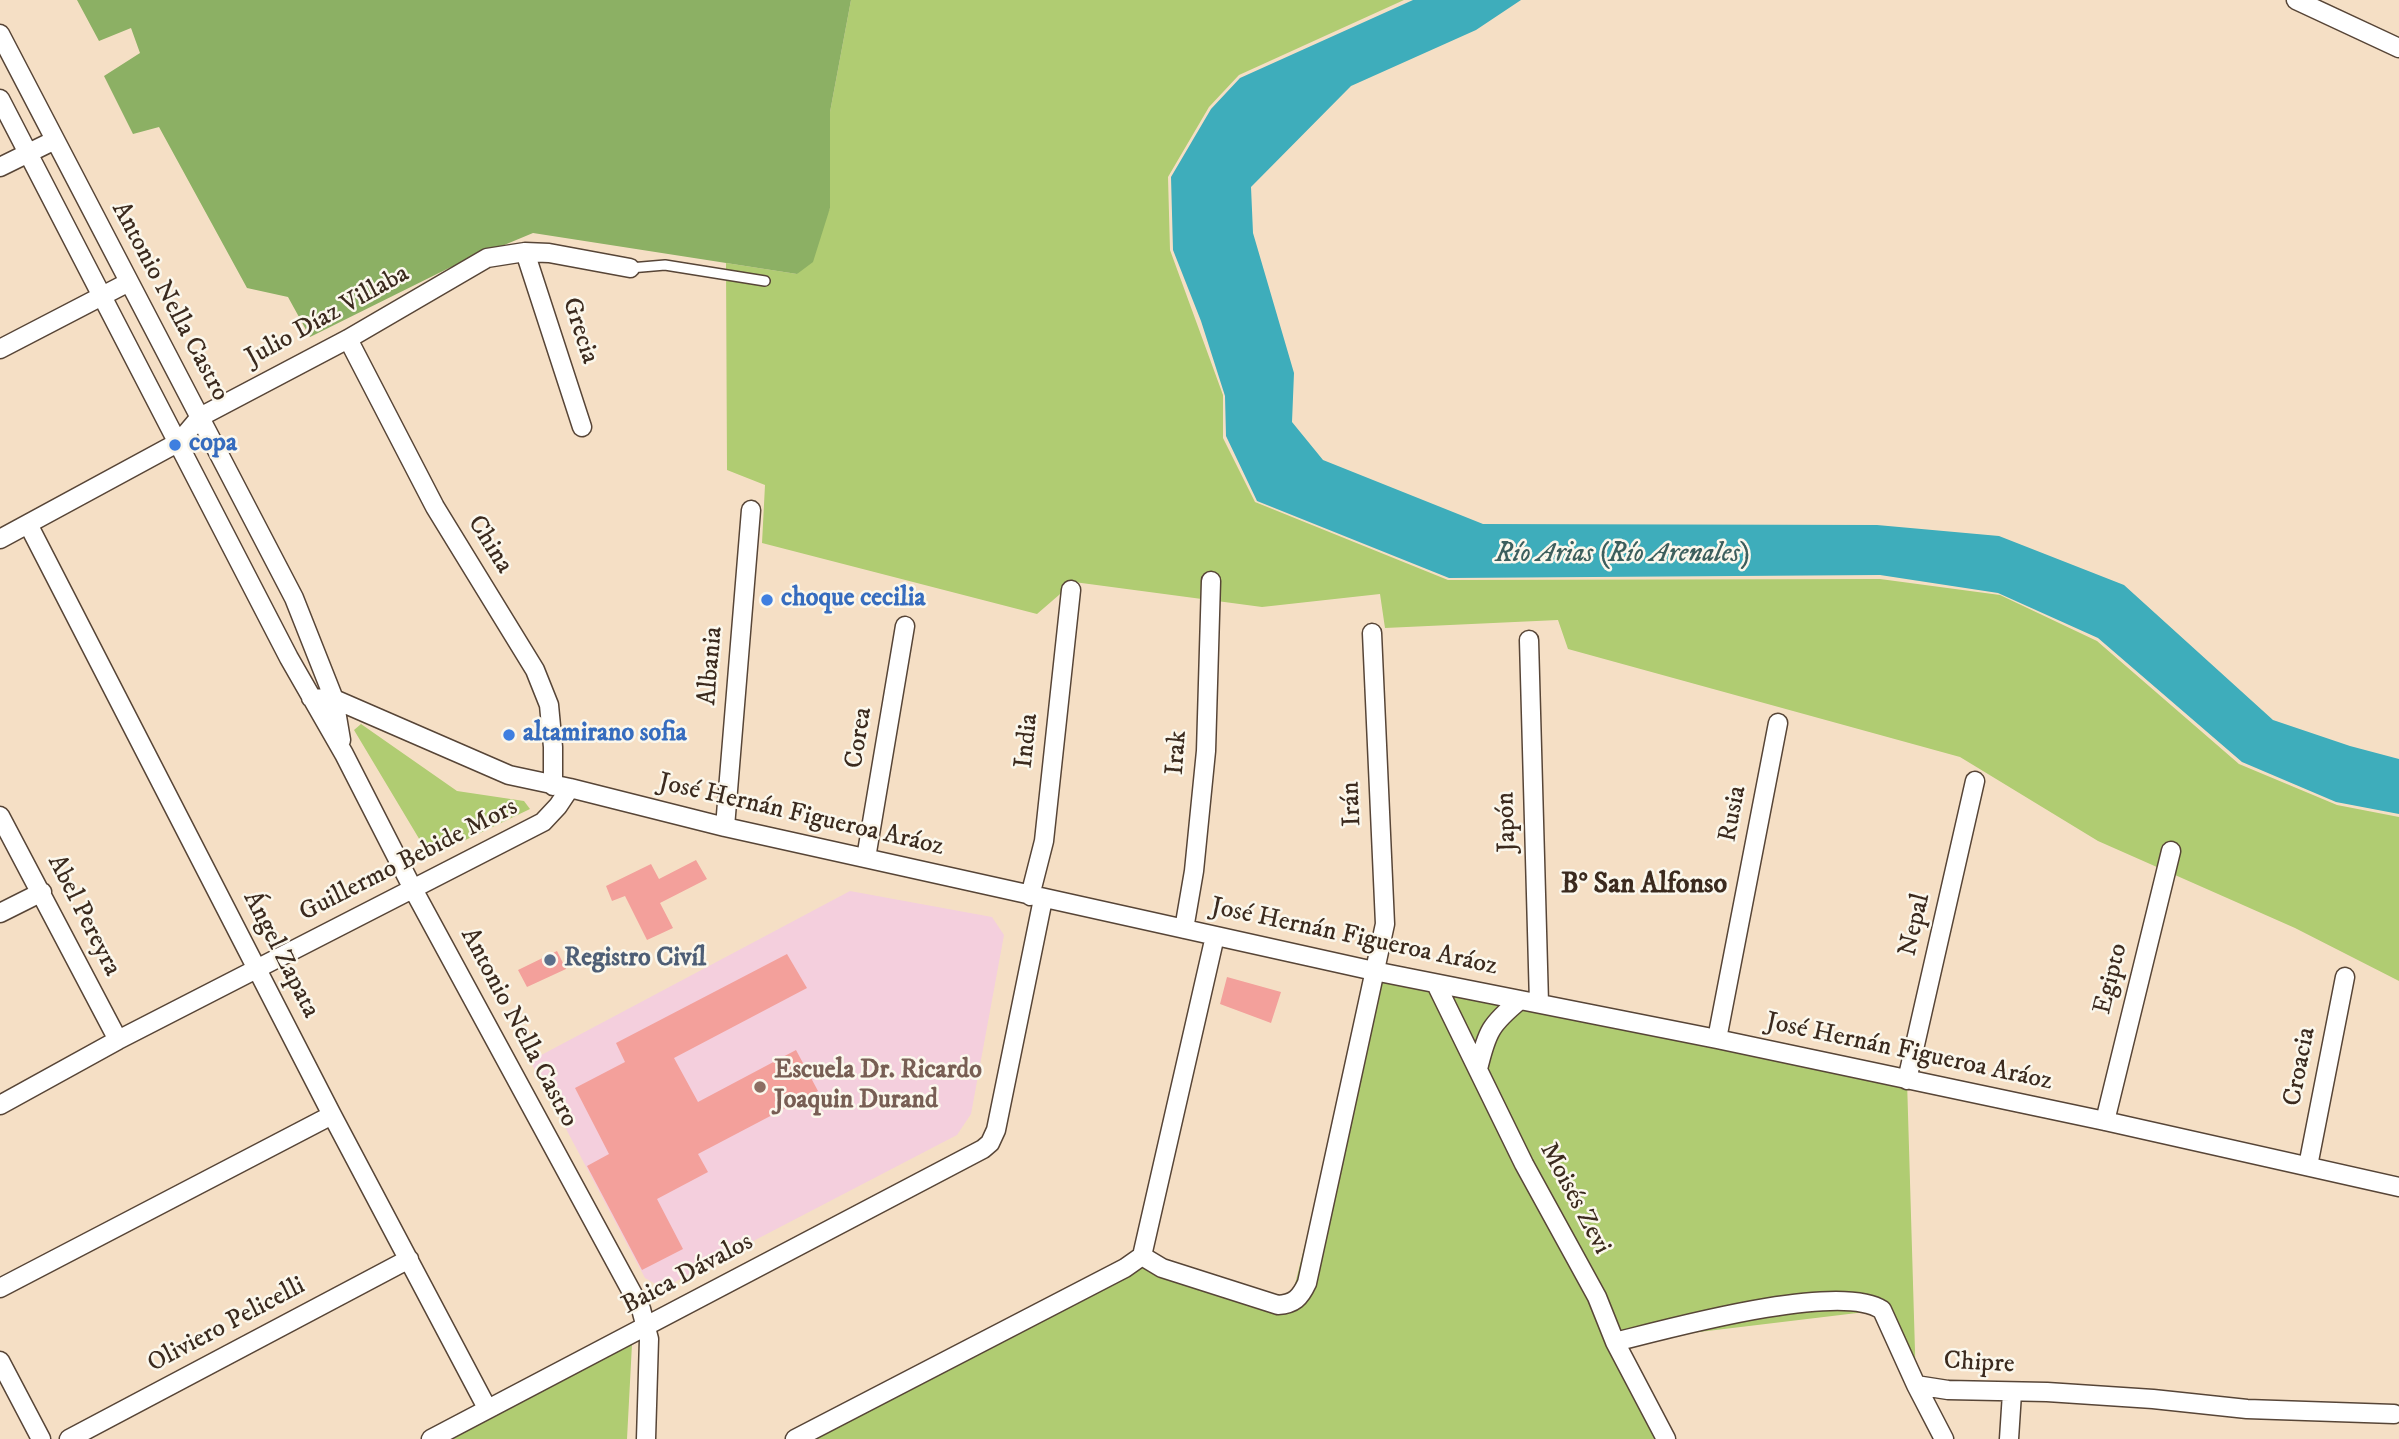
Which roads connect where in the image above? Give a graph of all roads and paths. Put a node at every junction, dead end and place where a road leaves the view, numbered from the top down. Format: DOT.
graph roads {
  1 [pos="2295,0"];
  2 [pos="0,34"];
  3 [pos="2399,48"];
  4 [pos="0,99"];
  5 [pos="55,139"];
  6 [pos="28,153"];
  7 [pos="0,167"];
  8 [pos="525,252"];
  9 [pos="630,268"];
  10 [pos="765,281"];
  11 [pos="129,282"];
  12 [pos="101,296"];
  13 [pos="348,339"];
  14 [pos="0,349"];
  15 [pos="200,417"];
  16 [pos="582,427"];
  17 [pos="179,442"];
  18 [pos="751,510"];
  19 [pos="28,524"];
  20 [pos="0,539"];
  21 [pos="1210,581"];
  22 [pos="1071,590"];
  23 [pos="905,626"];
  24 [pos="1372,633"];
  25 [pos="1529,639"];
  26 [pos="312,698"];
  27 [pos="334,699"];
  28 [pos="1778,723"];
  29 [pos="344,754"];
  30 [pos="1975,781"];
  31 [pos="561,787"];
  32 [pos="0,816"];
  33 [pos="725,827"];
  34 [pos="2171,850"];
  35 [pos="866,858"];
  36 [pos="413,888"];
  37 [pos="41,892"];
  38 [pos="1037,897"];
  39 [pos="0,913"];
  40 [pos="1184,929"];
  41 [pos="1215,936"];
  42 [pos="258,968"];
  43 [pos="1374,971"];
  44 [pos="2346,977"];
  45 [pos="1436,984"];
  46 [pos="1520,1000"];
  47 [pos="1539,1003"];
  48 [pos="1717,1039"];
  49 [pos="118,1040"];
  50 [pos="1478,1069"];
  51 [pos="1907,1080"];
  52 [pos="0,1105"];
  53 [pos="332,1115"];
  54 [pos="2105,1121"];
  55 [pos="970,1157"];
  56 [pos="2308,1166"];
  57 [pos="2399,1187"];
  58 [pos="1142,1256"];
  59 [pos="409,1259"];
  60 [pos="0,1288"];
  61 [pos="647,1326"];
  62 [pos="1615,1342"];
  63 [pos="0,1361"];
  64 [pos="1916,1385"];
  65 [pos="2012,1393"];
  66 [pos="487,1408"];
  67 [pos="2394,1414"];
  68 [pos="41,1439"];
  69 [pos="69,1439"];
  70 [pos="431,1439"];
  71 [pos="646,1439"];
  72 [pos="795,1439"];
  73 [pos="1666,1439"];
  74 [pos="1944,1439"];
  75 [pos="2009,1439"];
  1 -- 3 [label="street"];
  2 -- 5 [label="street, Antonio Nella Castro"];
  4 -- 6 [label="street, Antonio Nella Castro"];
  5 -- 6 [label="street"];
  5 -- 11 [label="street, Antonio Nella Castro"];
  6 -- 7 [label="street"];
  6 -- 12 [label="street, Antonio Nella Castro"];
  8 -- 9 [label="street, Julio Díaz Villaba"];
  8 -- 13 [label="street, Julio Díaz Villaba"];
  8 -- 16 [label="street, Grecia"];
  9 -- 10 [label="lane"];
  11 -- 12 [label="street"];
  11 -- 15 [label="street, Antonio Nella Castro"];
  12 -- 14 [label="street"];
  12 -- 17 [label="street, Antonio Nella Castro"];
  13 -- 15 [label="street, Julio Díaz Villaba"];
  13 -- 31 [label="street, China"];
  15 -- 17 [label="street, Julio Díaz Villaba"];
  15 -- 27 [label="street, Antonio Nella Castro"];
  17 -- 19 [label="street, Julio Díaz Villaba"];
  17 -- 26 [label="street, Antonio Nella Castro"];
  18 -- 33 [label="street, Albania"];
  19 -- 20 [label="street, Julio Díaz Villaba"];
  19 -- 42 [label="street, Ángel Zapata"];
  21 -- 40 [label="street, Irak"];
  22 -- 38 [label="street, India"];
  23 -- 35 [label="street, Corea"];
  24 -- 43 [label="street, Irán"];
  25 -- 47 [label="street, Japón"];
  26 -- 27 [label="street, José Hernán Figueroa Aráoz"];
  26 -- 29 [label="street, Antonio Nella Castro"];
  27 -- 29 [label="street, Antonio Nella Castro"];
  27 -- 31 [label="street, José Hernán Figueroa Aráoz"];
  28 -- 48 [label="street, Rusia"];
  29 -- 36 [label="street, Antonio Nella Castro"];
  30 -- 51 [label="street, Nepal"];
  31 -- 33 [label="street, José Hernán Figueroa Aráoz"];
  31 -- 36 [label="street, Guillermo Bebide Mors"];
  32 -- 37 [label="street, Abel Pereyra"];
  33 -- 35 [label="street, José Hernán Figueroa Aráoz"];
  34 -- 54 [label="street, Egipto"];
  35 -- 38 [label="street, José Hernán Figueroa Aráoz"];
  36 -- 42 [label="street, Guillermo Bebide Mors"];
  36 -- 61 [label="street, Antonio Nella Castro"];
  37 -- 39 [label="street"];
  37 -- 49 [label="street, Abel Pereyra"];
  38 -- 40 [label="street, José Hernán Figueroa Aráoz"];
  38 -- 55 [label="street, India"];
  40 -- 41 [label="street, José Hernán Figueroa Aráoz"];
  41 -- 43 [label="street, José Hernán Figueroa Aráoz"];
  41 -- 58 [label="street"];
  42 -- 49 [label="street, Guillermo Bebide Mors"];
  42 -- 53 [label="street, Ángel Zapata"];
  43 -- 45 [label="street, José Hernán Figueroa Aráoz"];
  43 -- 58 [label="street, Irán"];
  44 -- 56 [label="street, Croacia"];
  45 -- 46 [label="street, José Hernán Figueroa Aráoz"];
  45 -- 50 [label="street, Moisés Zevi"];
  46 -- 47 [label="street, José Hernán Figueroa Aráoz"];
  46 -- 50 [label="street"];
  47 -- 48 [label="street, José Hernán Figueroa Aráoz"];
  48 -- 51 [label="street, José Hernán Figueroa Aráoz"];
  49 -- 52 [label="street, Guillermo Bebide Mors"];
  50 -- 62 [label="street, Moisés Zevi"];
  51 -- 54 [label="street, José Hernán Figueroa Aráoz"];
  53 -- 59 [label="street, Ángel Zapata"];
  53 -- 60 [label="street"];
  54 -- 56 [label="street, José Hernán Figueroa Aráoz"];
  55 -- 61 [label="street, Baica Dávalos"];
  56 -- 57 [label="street, José Hernán Figueroa Aráoz"];
  58 -- 72 [label="street"];
  59 -- 66 [label="street, Ángel Zapata"];
  59 -- 69 [label="street, Oliviero Pelicelli"];
  61 -- 66 [label="street, Baica Dávalos"];
  61 -- 71 [label="street"];
  62 -- 64 [label="street, Chipre"];
  62 -- 73 [label="street, Moisés Zevi"];
  63 -- 68 [label="street"];
  64 -- 65 [label="street, Chipre"];
  64 -- 74 [label="street"];
  65 -- 67 [label="street, Chipre"];
  65 -- 75 [label="street"];
  66 -- 70 [label="street, Baica Dávalos"];
}
